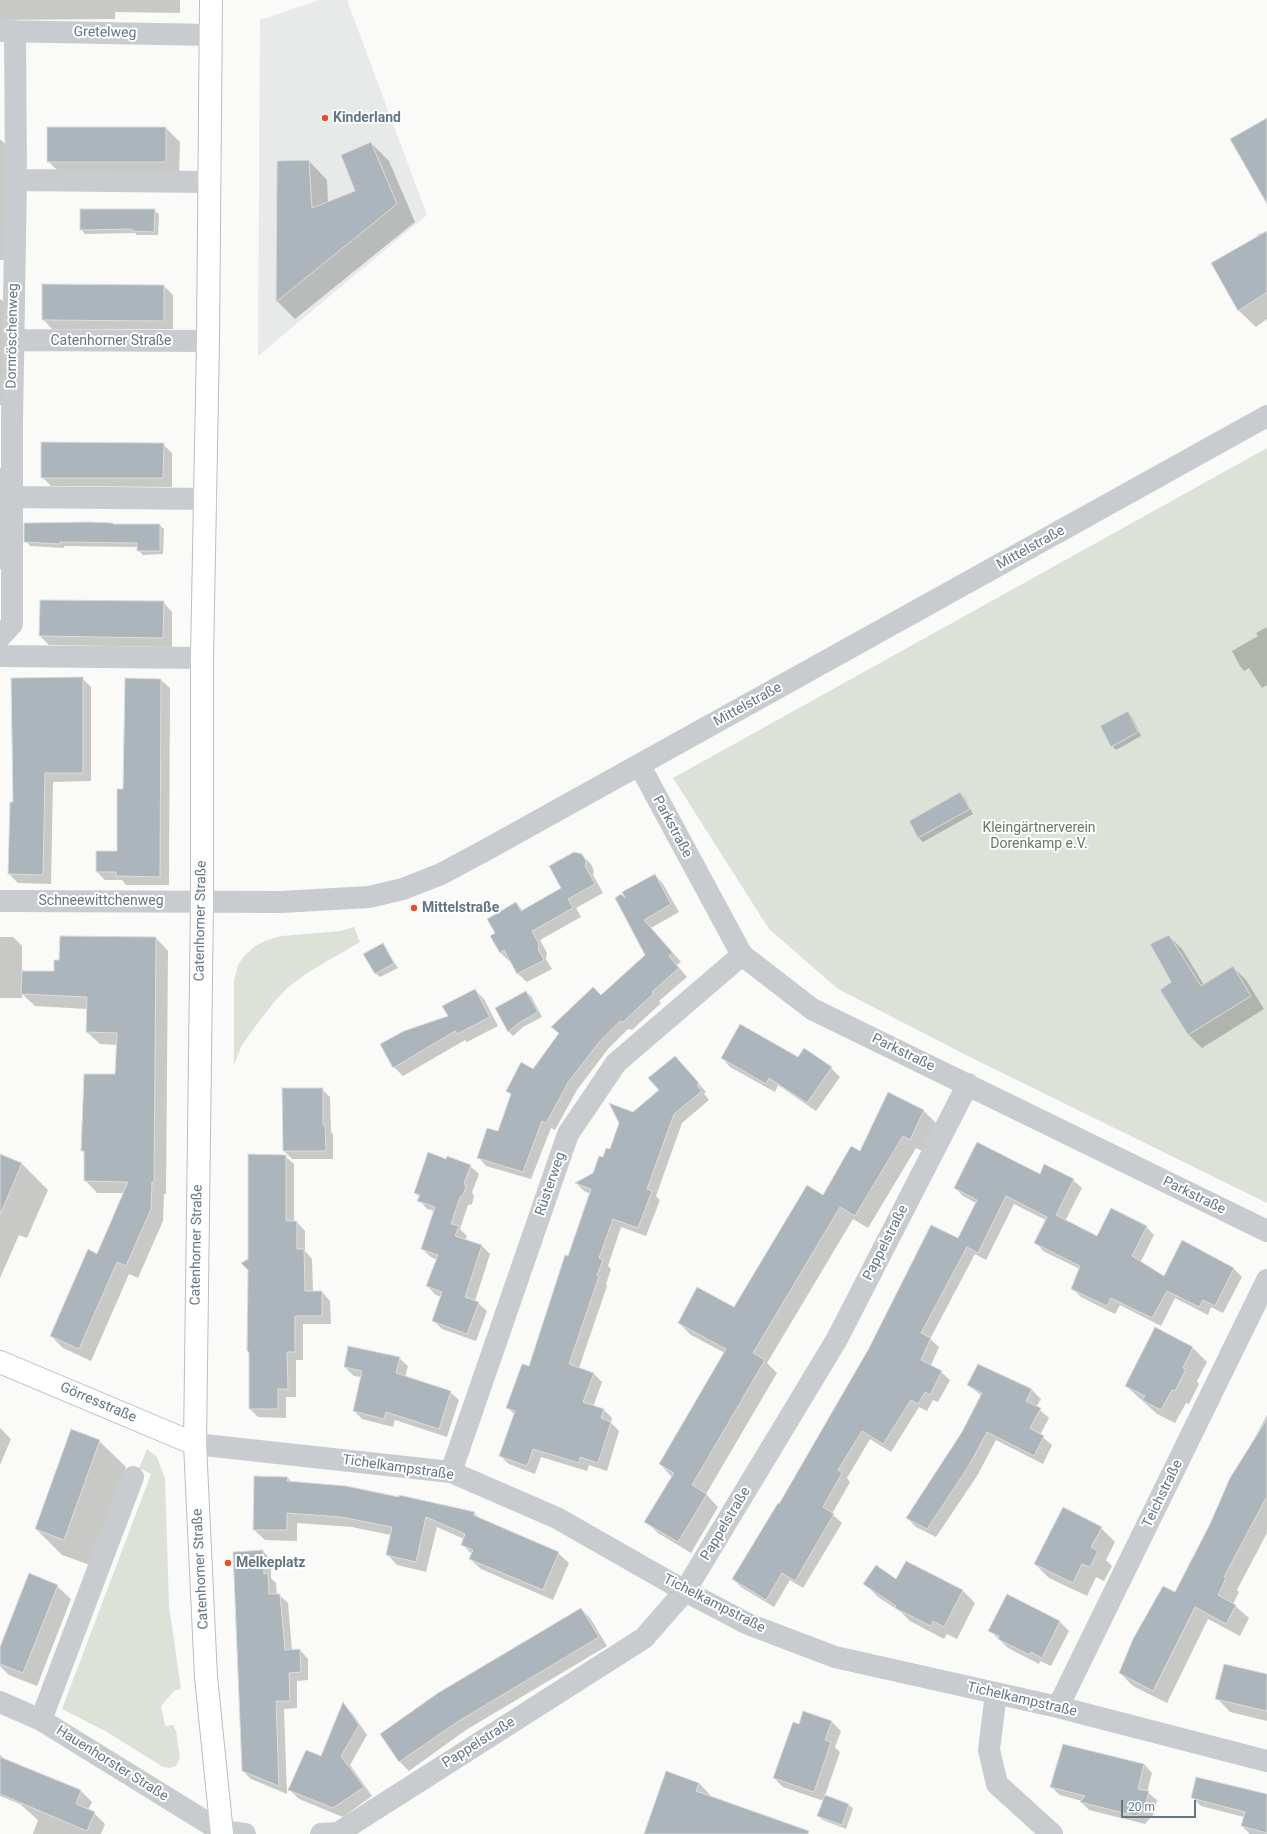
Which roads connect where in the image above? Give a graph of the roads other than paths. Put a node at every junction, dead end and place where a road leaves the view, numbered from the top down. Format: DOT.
graph roads {
  1 [pos="211,0"];
  2 [pos="8,31"];
  3 [pos="211,35"];
  4 [pos="16,180"];
  5 [pos="209,182"];
  6 [pos="13,340"];
  7 [pos="208,341"];
  8 [pos="1267,416"];
  9 [pos="12,497"];
  10 [pos="206,499"];
  11 [pos="0,637"];
  12 [pos="0,656"];
  13 [pos="202,658"];
  14 [pos="640,766"];
  15 [pos="0,900"];
  16 [pos="202,902"];
  17 [pos="742,955"];
  18 [pos="968,1084"];
  19 [pos="1267,1231"];
  20 [pos="1267,1280"];
  21 [pos="0,1362"];
  22 [pos="195,1444"];
  23 [pos="451,1472"];
  24 [pos="133,1477"];
  25 [pos="685,1591"];
  26 [pos="996,1694"];
  27 [pos="0,1702"];
  28 [pos="1058,1708"];
  29 [pos="41,1720"];
  30 [pos="1267,1761"];
  31 [pos="221,1833"];
  32 [pos="330,1833"];
  33 [pos="245,1834"];
  34 [pos="1052,1834"];
  1 -- 3 [label="street, Catenhorner Straße"];
  2 -- 3 [label="street, Gretelweg"];
  2 -- 4 [label="street, Dornröschenweg"];
  3 -- 5 [label="street, Catenhorner Straße"];
  4 -- 5 [label="street"];
  4 -- 6 [label="street, Dornröschenweg"];
  5 -- 7 [label="street, Catenhorner Straße"];
  6 -- 7 [label="street, Catenhorner Straße"];
  6 -- 9 [label="street, Dornröschenweg"];
  7 -- 10 [label="street, Catenhorner Straße"];
  8 -- 14 [label="street, Mittelstraße"];
  9 -- 10 [label="street"];
  9 -- 11 [label="street, Dornröschenweg"];
  10 -- 13 [label="street, Catenhorner Straße"];
  12 -- 13 [label="street"];
  13 -- 16 [label="street, Catenhorner Straße"];
  14 -- 16 [label="street, Mittelstraße"];
  14 -- 17 [label="street, Parkstraße"];
  15 -- 16 [label="street, Schneewittchenweg"];
  16 -- 22 [label="street, Catenhorner Straße"];
  17 -- 18 [label="street, Parkstraße"];
  17 -- 23 [label="street, Rüsterweg"];
  18 -- 19 [label="street, Parkstraße"];
  18 -- 25 [label="street, Pappelstraße"];
  20 -- 28 [label="street, Teichstraße"];
  21 -- 22 [label="street, Görresstraße"];
  22 -- 23 [label="street, Tichelkampstraße"];
  22 -- 31 [label="street, Catenhorner Straße"];
  23 -- 25 [label="street, Tichelkampstraße"];
  24 -- 29 [label="street"];
  25 -- 26 [label="street, Tichelkampstraße"];
  25 -- 32 [label="street, Pappelstraße"];
  26 -- 28 [label="street, Tichelkampstraße"];
  26 -- 34 [label="street"];
  27 -- 29 [label="street, Hauenhorster Straße"];
  28 -- 30 [label="street, Tichelkampstraße"];
  29 -- 31 [label="street, Hauenhorster Straße"];
  31 -- 33 [label="street"];
}
